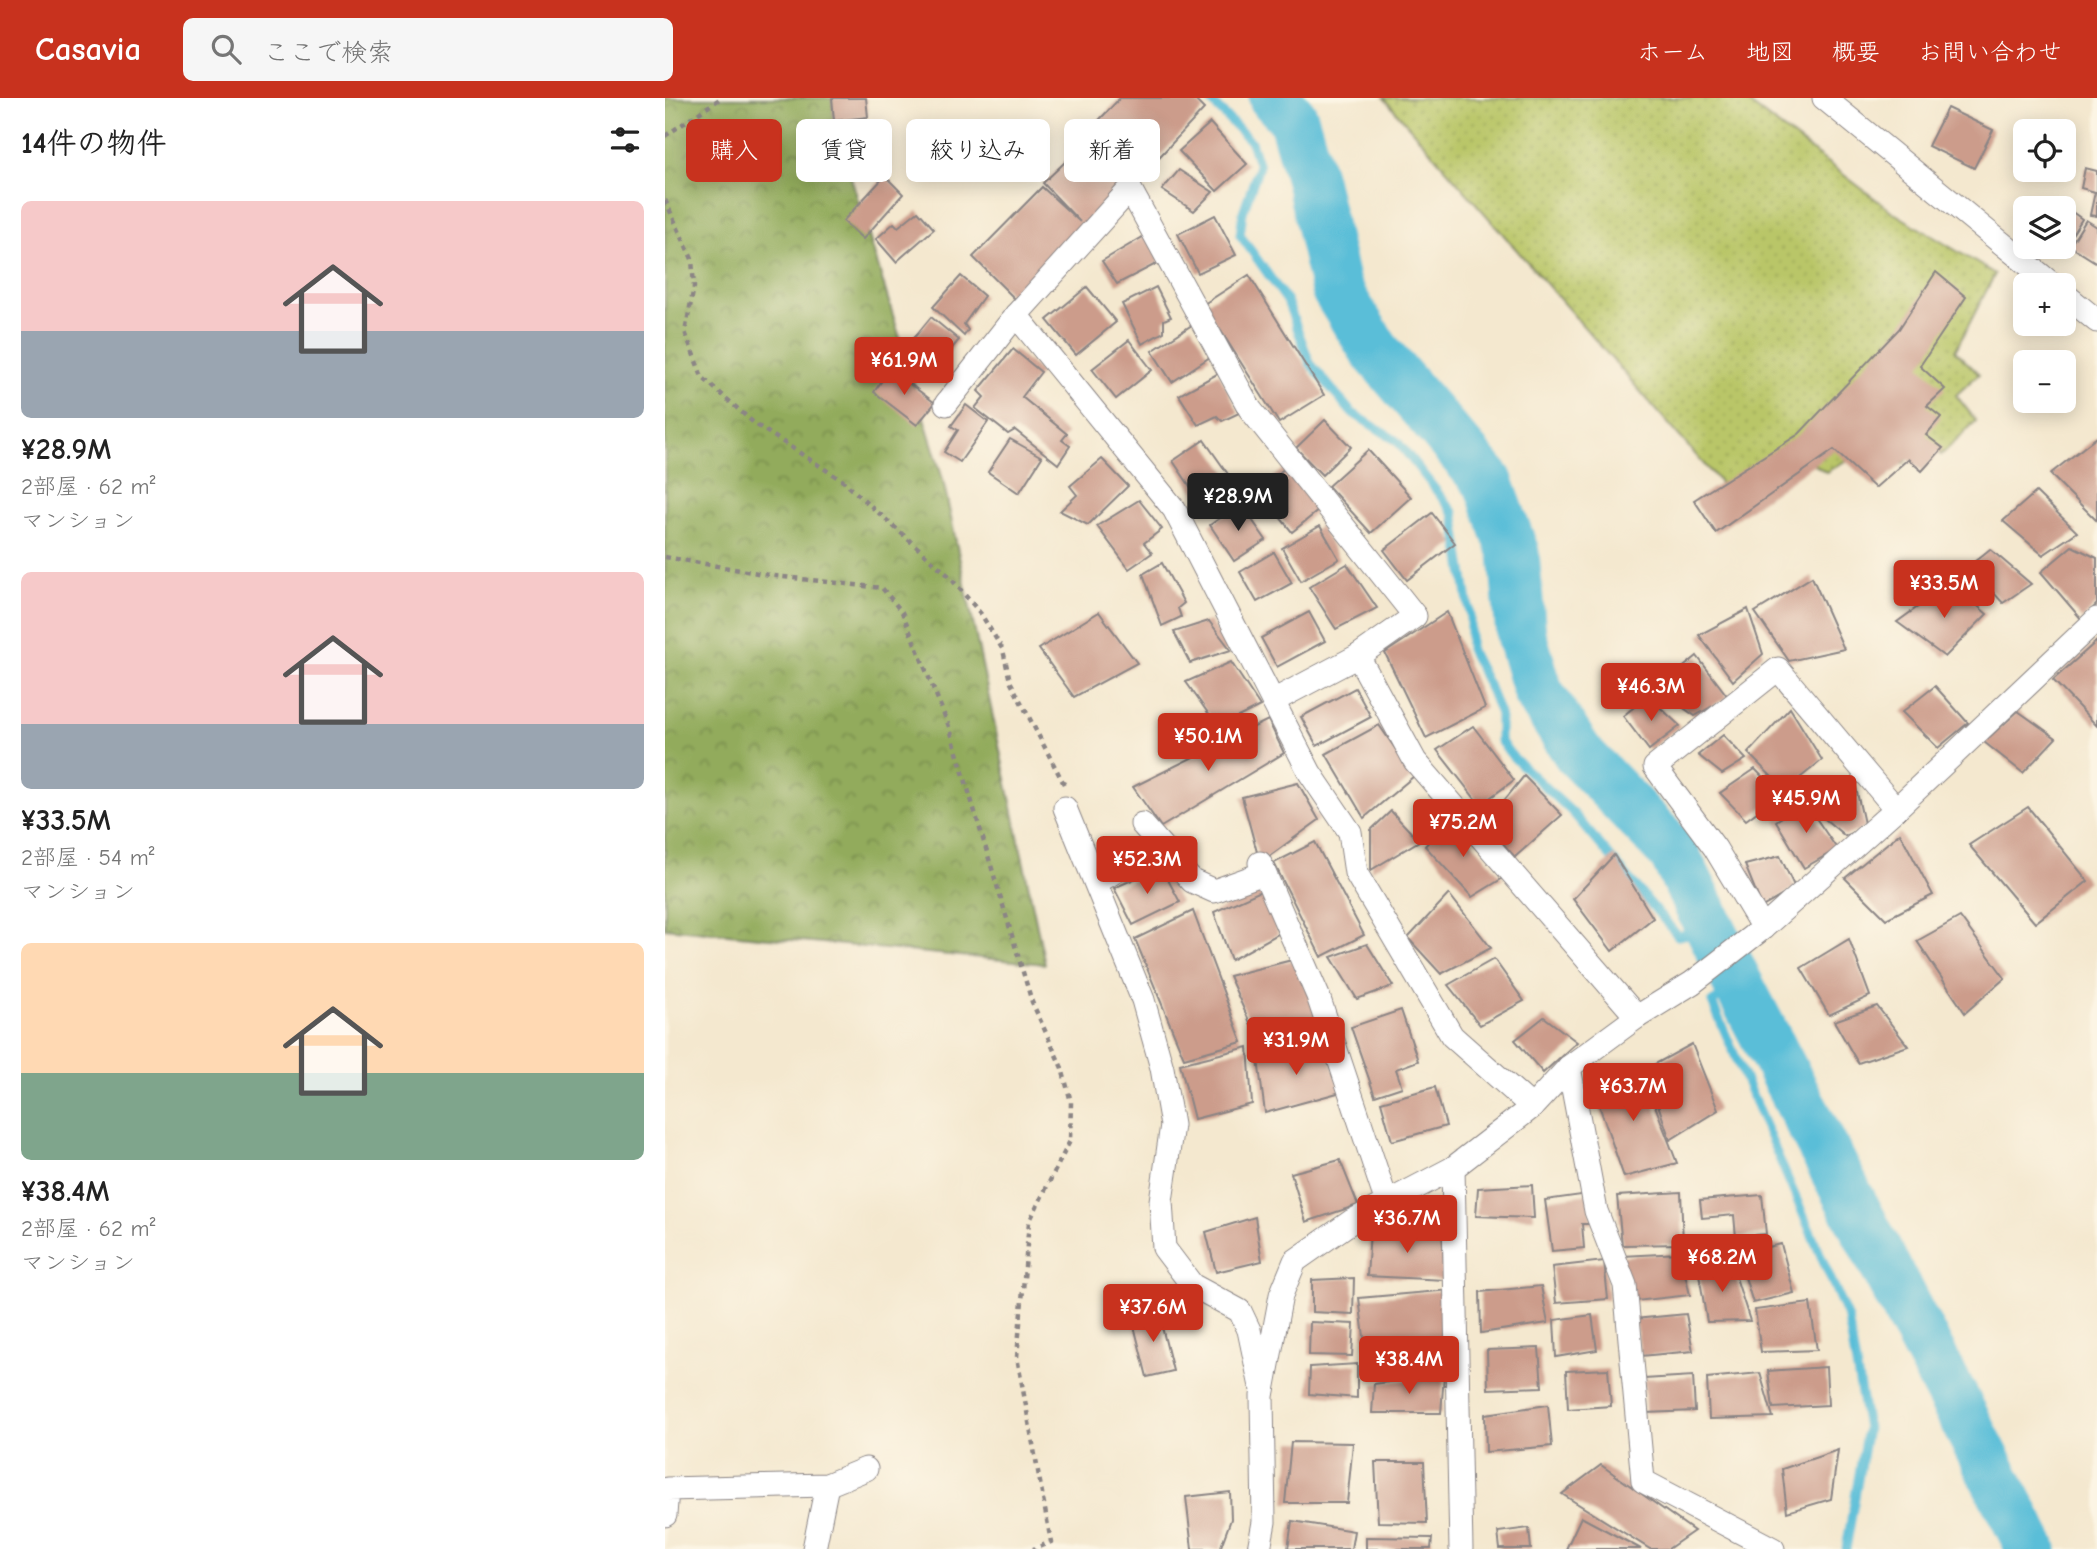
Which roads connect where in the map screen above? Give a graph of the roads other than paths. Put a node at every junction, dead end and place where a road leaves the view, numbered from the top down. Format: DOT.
graph roads {
  1 [pos="1824,98"];
  2 [pos="2038,273"];
  3 [pos="2076,304"];
  4 [pos="1016,315"];
  5 [pos="2097,321"];
  6 [pos="946,404"];
  7 [pos="2097,619"];
  8 [pos="1357,656"];
  9 [pos="1273,701"];
  10 [pos="1065,808"];
  11 [pos="1896,809"];
  12 [pos="1142,824"];
  13 [pos="1160,845"];
  14 [pos="1097,882"];
  15 [pos="1761,930"];
  16 [pos="1637,1017"];
  17 [pos="1569,1067"];
  18 [pos="1532,1107"];
  19 [pos="1453,1168"];
  20 [pos="1387,1203"];
  21 [pos="1262,1396"];
  22 [pos="866,1469"];
  23 [pos="827,1485"];
  24 [pos="665,1515"];
  25 [pos="814,1549"];
  26 [pos="1259,1549"];
  27 [pos="1461,1549"];
  28 [pos="1773,1549"];
  1 -- 2 [label="street"];
  3 -- 5 [label="street"];
  4 -- 6 [label="street"];
  4 -- 8 [label="street"];
  4 -- 9 [label="street"];
  7 -- 11 [label="street"];
  8 -- 9 [label="street"];
  8 -- 16 [label="street"];
  9 -- 18 [label="street"];
  10 -- 14 [label="street"];
  11 -- 15 [label="street"];
  11 -- 15 [label="street"];
  12 -- 13 [label="street"];
  13 -- 14 [label="street"];
  13 -- 20 [label="street"];
  14 -- 21 [label="street"];
  15 -- 16 [label="street"];
  16 -- 17 [label="street"];
  17 -- 18 [label="street"];
  17 -- 28 [label="street"];
  18 -- 19 [label="street"];
  19 -- 20 [label="street"];
  19 -- 27 [label="street"];
  20 -- 21 [label="street"];
  21 -- 26 [label="street"];
  22 -- 23 [label="street"];
  23 -- 24 [label="street"];
  23 -- 25 [label="street"];
}
